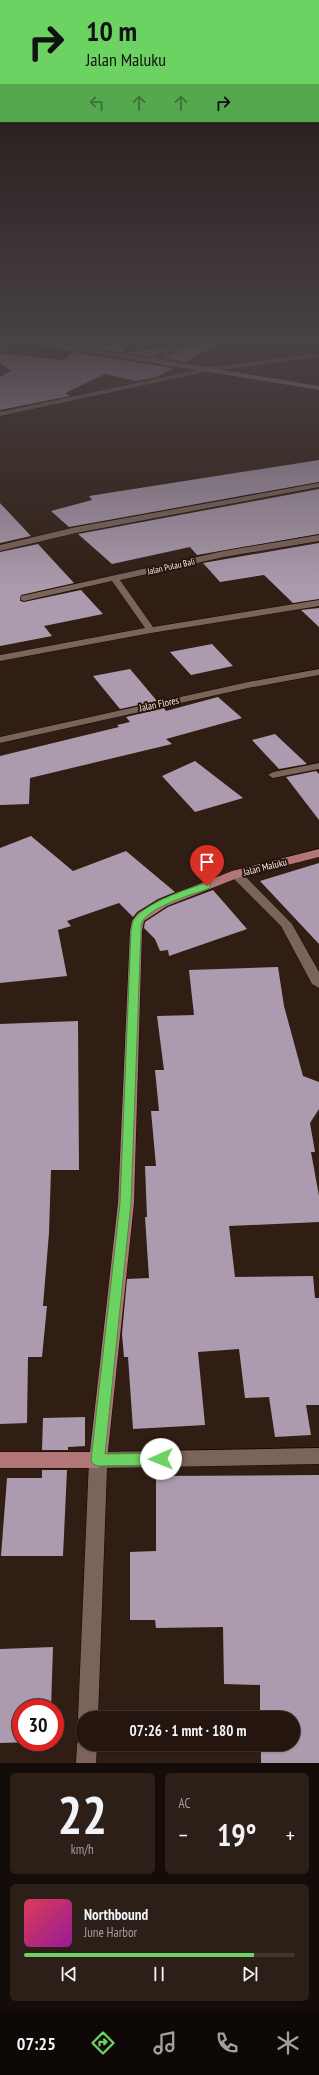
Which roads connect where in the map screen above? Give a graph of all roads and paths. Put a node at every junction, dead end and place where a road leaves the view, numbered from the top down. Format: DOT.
graph roads {
  1 [pos="319,485"];
  2 [pos="319,538"];
  3 [pos="0,548"];
  4 [pos="115,579"];
  5 [pos="24,598"];
  6 [pos="319,603"];
  7 [pos="151,630"];
  8 [pos="0,658"];
  9 [pos="319,672"];
  10 [pos="0,740"];
  11 [pos="319,766"];
  12 [pos="273,775"];
  13 [pos="319,854"];
  14 [pos="236,874"];
  15 [pos="319,984"];
  16 [pos="319,1456"];
  17 [pos="0,1460"];
  18 [pos="98,1460"];
  19 [pos="88,1711"];
  20 [pos="87,1751"];
  21 [pos="86,1763"];
  1 -- 3 [label="street"];
  2 -- 4 [label="street, Jalan Pulau Bali"];
  4 -- 5 [label="street, Jalan Pulau Bali"];
  4 -- 7 [label="street"];
  6 -- 7 [label="street"];
  7 -- 8 [label="street"];
  9 -- 10 [label="street, Jalan Flores"];
  11 -- 12 [label="street"];
  13 -- 14 [label="main road, Jalan Maluku"];
  14 -- 15 [label="street"];
  14 -- 18 [label="main road, Jalan Maluku"];
  16 -- 18 [label="street"];
  17 -- 18 [label="main road"];
  18 -- 19 [label="street"];
  20 -- 21 [label="street"];
}
